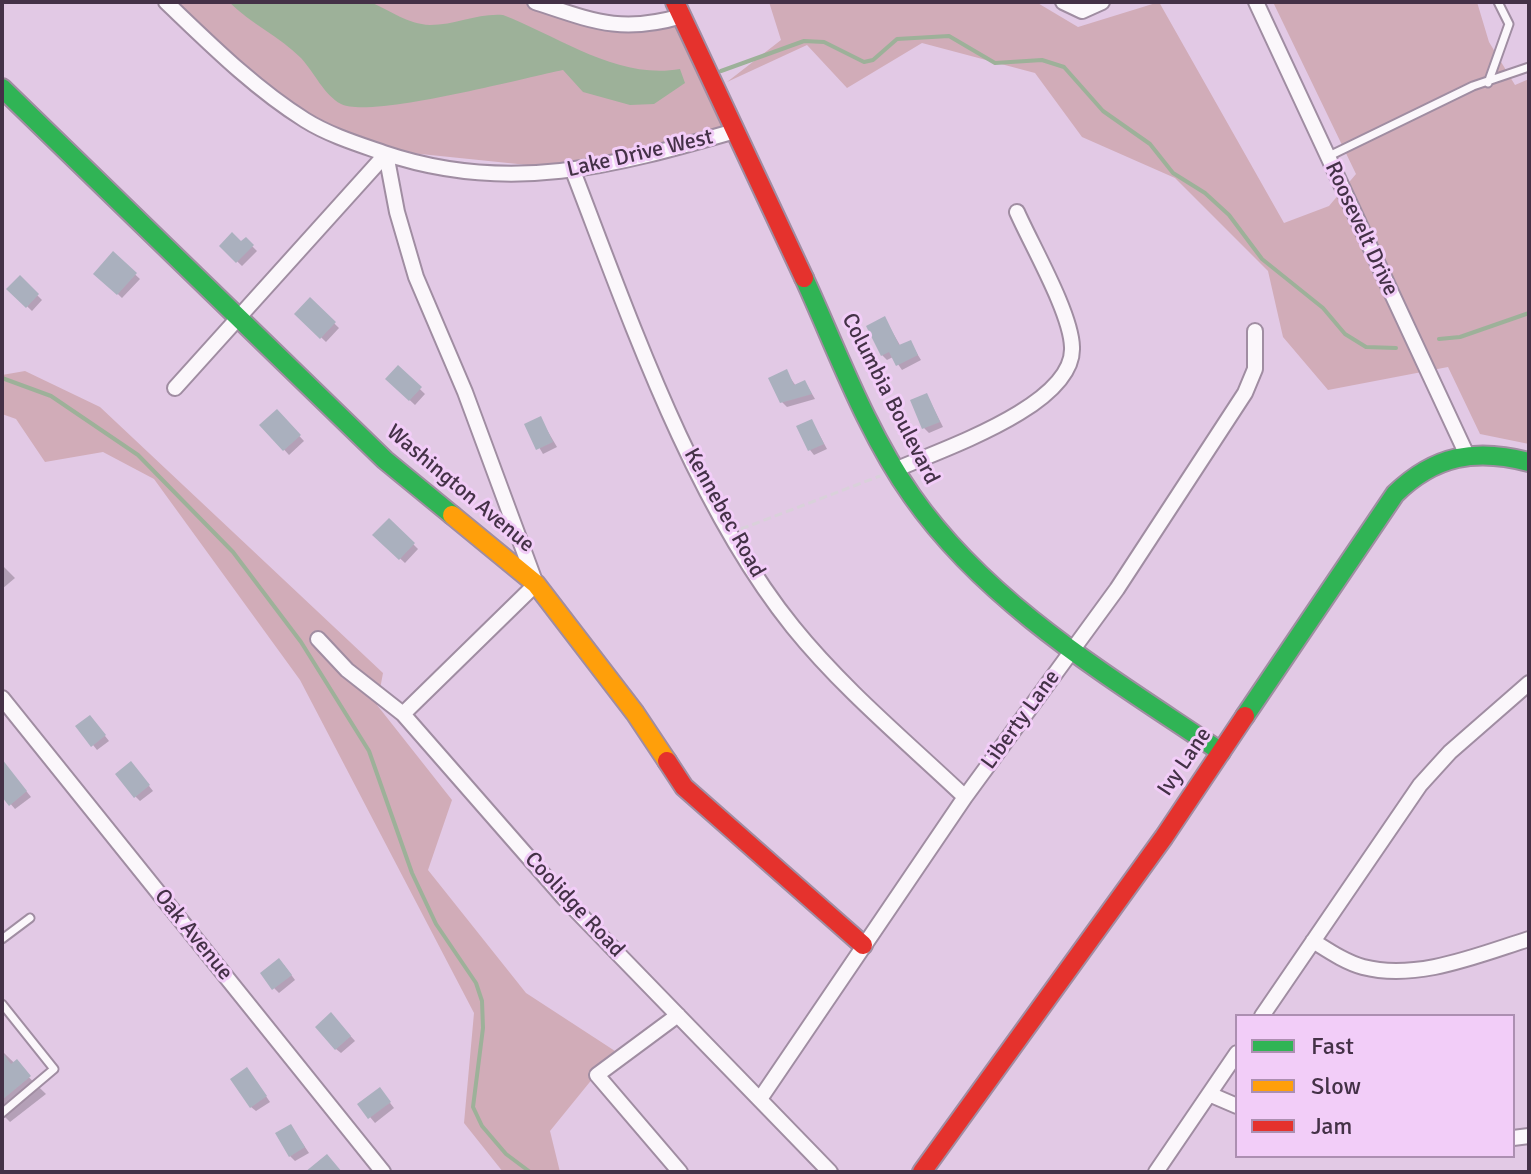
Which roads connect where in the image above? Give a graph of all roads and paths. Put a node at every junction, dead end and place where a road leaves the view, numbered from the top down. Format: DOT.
graph roads {
  1 [pos="166,2"];
  2 [pos="535,2"];
  3 [pos="1063,2"];
  4 [pos="1102,2"];
  5 [pos="1256,2"];
  6 [pos="1498,2"];
  7 [pos="678,9"];
  8 [pos="1529,67"];
  9 [pos="1488,83"];
  10 [pos="2,88"];
  11 [pos="735,131"];
  12 [pos="386,154"];
  13 [pos="1327,157"];
  14 [pos="573,171"];
  15 [pos="1017,212"];
  16 [pos="237,319"];
  17 [pos="1255,331"];
  18 [pos="175,388"];
  19 [pos="1467,455"];
  20 [pos="1529,462"];
  21 [pos="895,470"];
  22 [pos="730,533"];
  23 [pos="536,584"];
  24 [pos="318,639"];
  25 [pos="1073,650"];
  26 [pos="1529,683"];
  27 [pos="2,698"];
  28 [pos="403,714"];
  29 [pos="1221,752"];
  30 [pos="965,797"];
  31 [pos="30,918"];
  32 [pos="2,939"];
  33 [pos="1529,939"];
  34 [pos="1313,941"];
  35 [pos="863,945"];
  36 [pos="2,1004"];
  37 [pos="1263,1014"];
  38 [pos="678,1015"];
  39 [pos="1235,1056"];
  40 [pos="1209,1094"];
  41 [pos="760,1099"];
  42 [pos="1235,1105"];
  43 [pos="2,1113"];
  44 [pos="383,1172"];
  45 [pos="680,1172"];
  46 [pos="830,1172"];
  47 [pos="922,1172"];
  48 [pos="1156,1172"];
  1 -- 12 [label="street, Lake Drive West"];
  2 -- 7 [label="street"];
  3 -- 4 [label="street"];
  5 -- 13 [label="street, Roosevelt Drive"];
  6 -- 9 [label="lane"];
  7 -- 11 [label="street, Columbia Boulevard"];
  8 -- 9 [label="lane"];
  9 -- 13 [label="lane"];
  10 -- 16 [label="street, Washington Avenue"];
  11 -- 14 [label="street, Lake Drive West"];
  11 -- 21 [label="street, Columbia Boulevard"];
  12 -- 14 [label="street, Lake Drive West"];
  12 -- 16 [label="street"];
  12 -- 23 [label="street"];
  13 -- 19 [label="street, Roosevelt Drive"];
  14 -- 22 [label="street, Kennebec Road"];
  15 -- 21 [label="street"];
  16 -- 18 [label="street"];
  16 -- 23 [label="street, Washington Avenue"];
  17 -- 25 [label="street, Liberty Lane"];
  19 -- 20 [label="street, Ivy Lane"];
  19 -- 29 [label="street, Ivy Lane"];
  21 -- 22 [label="path"];
  21 -- 25 [label="street, Columbia Boulevard"];
  22 -- 30 [label="street, Kennebec Road"];
  23 -- 28 [label="street"];
  23 -- 35 [label="street, Washington Avenue"];
  24 -- 28 [label="street, Coolidge Road"];
  25 -- 29 [label="street, Columbia Boulevard"];
  25 -- 30 [label="street, Liberty Lane"];
  26 -- 34 [label="street"];
  27 -- 44 [label="street, Oak Avenue"];
  28 -- 38 [label="street, Coolidge Road"];
  29 -- 47 [label="street, Ivy Lane"];
  30 -- 35 [label="street, Liberty Lane"];
  31 -- 32 [label="lane"];
  33 -- 34 [label="street"];
  34 -- 37 [label="street"];
  35 -- 41 [label="street, Liberty Lane"];
  36 -- 43 [label="lane"];
  38 -- 41 [label="street, Coolidge Road"];
  38 -- 45 [label="street"];
  39 -- 40 [label="street"];
  40 -- 42 [label="street"];
  40 -- 48 [label="street"];
  41 -- 46 [label="street, Coolidge Road"];
}
